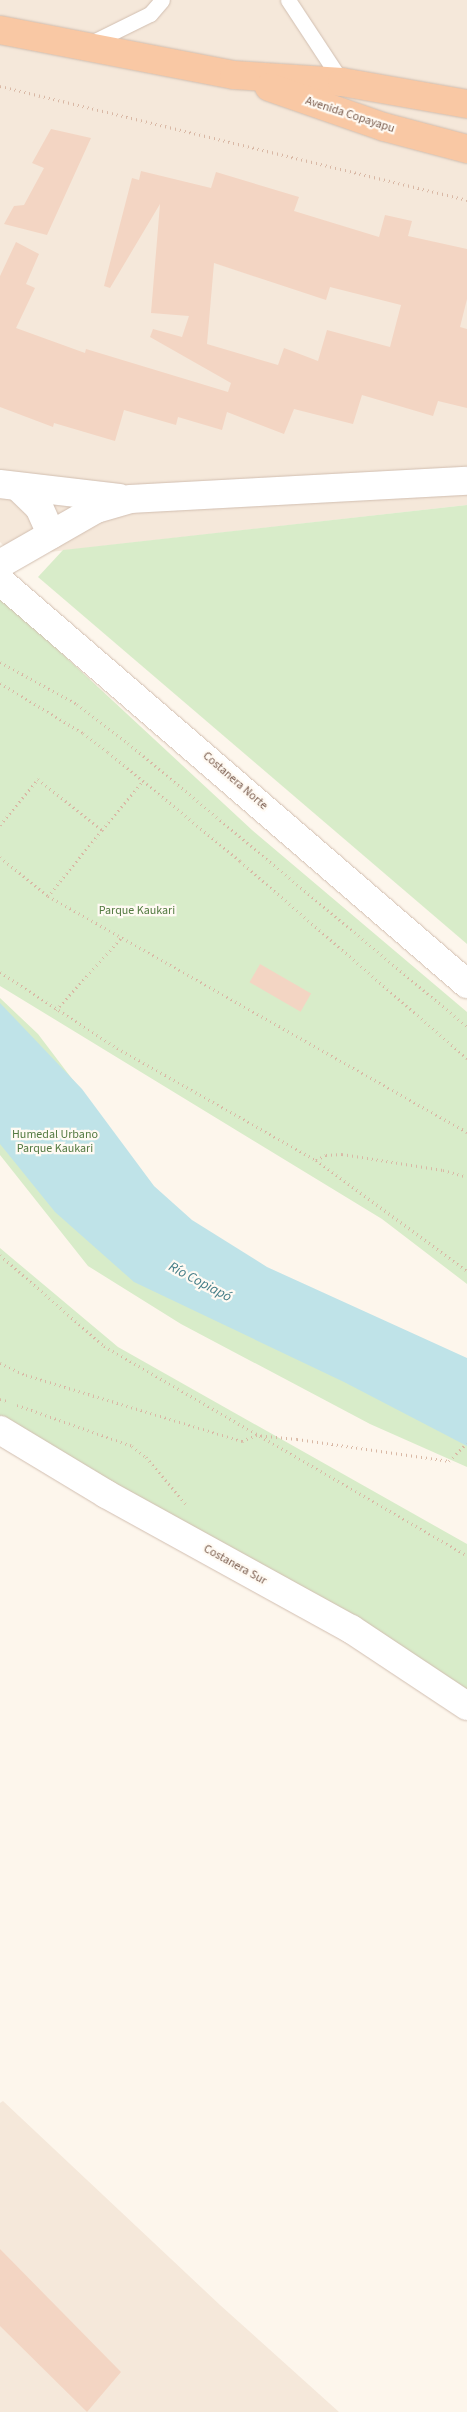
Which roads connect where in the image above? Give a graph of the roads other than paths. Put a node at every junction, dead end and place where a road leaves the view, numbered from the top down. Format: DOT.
graph roads {
  1 [pos="162,0"];
  2 [pos="288,0"];
  3 [pos="0,30"];
  4 [pos="84,46"];
  5 [pos="234,75"];
  6 [pos="342,82"];
  7 [pos="467,104"];
  8 [pos="467,149"];
  9 [pos="467,481"];
  10 [pos="10,486"];
  11 [pos="130,499"];
  12 [pos="51,534"];
  13 [pos="0,564"];
  14 [pos="0,580"];
  15 [pos="467,984"];
  16 [pos="0,1430"];
  17 [pos="467,1706"];
  1 -- 4 [label="lane"];
  2 -- 6 [label="lane"];
  3 -- 4 [label="highway, Avenida Copayapu"];
  4 -- 5 [label="highway, Avenida Copayapu"];
  5 -- 6 [label="highway, Avenida Copayapu"];
  5 -- 8 [label="highway, Avenida Copayapu"];
  6 -- 7 [label="highway, Avenida Copayapu"];
  9 -- 11 [label="street"];
  10 -- 11 [label="street"];
  10 -- 12 [label="street"];
  11 -- 12 [label="street"];
  12 -- 13 [label="street"];
  14 -- 15 [label="street, Costanera Norte"];
  16 -- 17 [label="street, Costanera Sur"];
}
